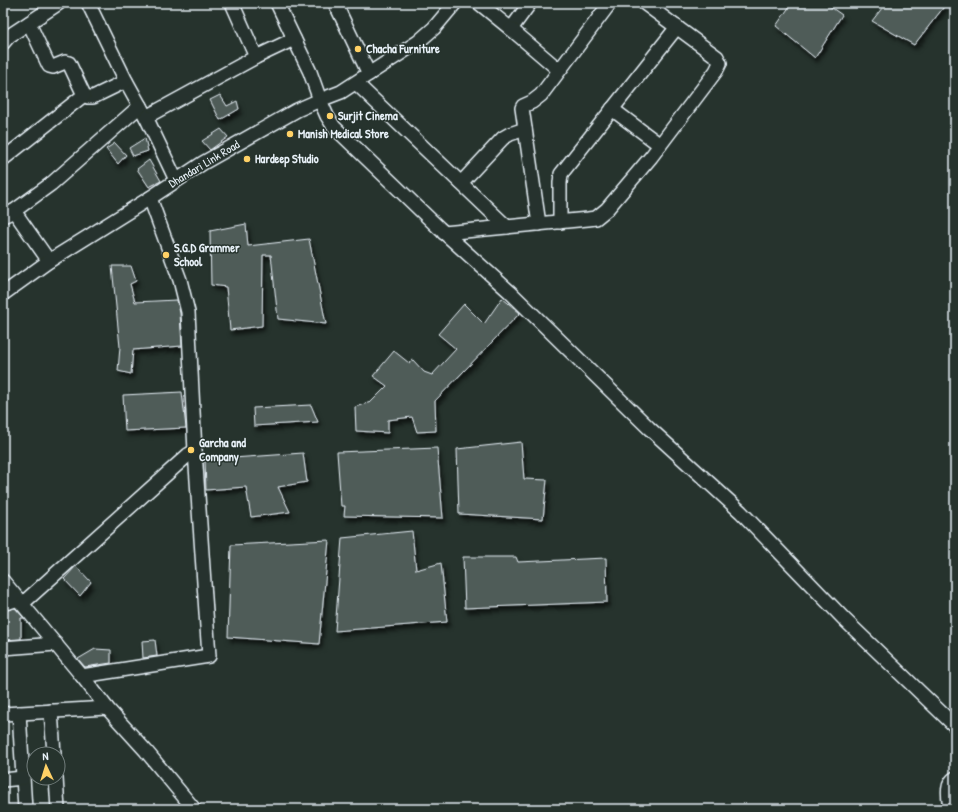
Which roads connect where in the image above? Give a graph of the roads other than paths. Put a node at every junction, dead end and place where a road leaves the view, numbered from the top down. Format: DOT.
graph roads {
  1 [pos="59,3"];
  2 [pos="88,3"];
  3 [pos="232,3"];
  4 [pos="277,3"];
  5 [pos="335,3"];
  6 [pos="456,3"];
  7 [pos="479,3"];
  8 [pos="530,3"];
  9 [pos="610,3"];
  10 [pos="644,3"];
  11 [pos="29,23"];
  12 [pos="677,27"];
  13 [pos="511,29"];
  14 [pos="294,39"];
  15 [pos="3,43"];
  16 [pos="256,57"];
  17 [pos="559,70"];
  18 [pos="369,74"];
  19 [pos="126,81"];
  20 [pos="356,83"];
  21 [pos="84,95"];
  22 [pos="320,100"];
  23 [pos="612,109"];
  24 [pos="143,111"];
  25 [pos="525,129"];
  26 [pos="660,145"];
  27 [pos="3,159"];
  28 [pos="176,180"];
  29 [pos="461,183"];
  30 [pos="150,198"];
  31 [pos="9,214"];
  32 [pos="560,222"];
  33 [pos="539,224"];
  34 [pos="507,227"];
  35 [pos="444,233"];
  36 [pos="49,261"];
  37 [pos="3,294"];
  38 [pos="195,451"];
  39 [pos="3,580"];
  40 [pos="20,601"];
  41 [pos="3,603"];
  42 [pos="56,644"];
  43 [pos="3,648"];
  44 [pos="82,676"];
  45 [pos="106,708"];
  46 [pos="51,711"];
  47 [pos="19,713"];
  48 [pos="3,714"];
  49 [pos="955,726"];
  50 [pos="53,746"];
  51 [pos="23,778"];
  52 [pos="955,778"];
  53 [pos="3,780"];
  54 [pos="57,786"];
  55 [pos="25,809"];
  56 [pos="58,809"];
  57 [pos="194,809"];
  58 [pos="950,809"];
  1 -- 11 [label="street"];
  2 -- 19 [label="street"];
  3 -- 16 [label="street"];
  4 -- 14 [label="street"];
  5 -- 18 [label="street"];
  6 -- 18 [label="street, Dhandari Link Road"];
  7 -- 13 [label="street"];
  8 -- 13 [label="street"];
  9 -- 17 [label="street"];
  10 -- 12 [label="street"];
  11 -- 15 [label="street"];
  11 -- 21 [label="street"];
  12 -- 23 [label="street"];
  12 -- 26 [label="street"];
  13 -- 17 [label="street"];
  14 -- 16 [label="street"];
  14 -- 22 [label="street"];
  16 -- 24 [label="street"];
  17 -- 25 [label="street"];
  18 -- 20 [label="street, Dhandari Link Road"];
  19 -- 21 [label="street"];
  19 -- 24 [label="street"];
  20 -- 22 [label="street, Dhandari Link Road"];
  20 -- 29 [label="street"];
  21 -- 27 [label="street"];
  22 -- 28 [label="street, Dhandari Link Road"];
  22 -- 35 [label="street"];
  23 -- 26 [label="street"];
  23 -- 32 [label="street"];
  24 -- 28 [label="street"];
  24 -- 31 [label="street"];
  25 -- 29 [label="street"];
  25 -- 33 [label="street"];
  26 -- 32 [label="street"];
  28 -- 30 [label="street, Dhandari Link Road"];
  29 -- 34 [label="street"];
  30 -- 36 [label="street, Dhandari Link Road"];
  30 -- 38 [label="street"];
  31 -- 36 [label="street"];
  32 -- 33 [label="street"];
  33 -- 34 [label="street"];
  34 -- 35 [label="street"];
  35 -- 49 [label="street"];
  36 -- 37 [label="street, Dhandari Link Road"];
  38 -- 40 [label="street"];
  38 -- 44 [label="street"];
  39 -- 40 [label="street"];
  40 -- 41 [label="street"];
  40 -- 42 [label="street"];
  42 -- 43 [label="street"];
  42 -- 44 [label="street"];
  44 -- 45 [label="street"];
  45 -- 46 [label="street"];
  45 -- 57 [label="street"];
  46 -- 47 [label="street"];
  46 -- 50 [label="street"];
  47 -- 48 [label="street"];
  47 -- 51 [label="street"];
  51 -- 53 [label="street"];
  51 -- 55 [label="street"];
  52 -- 58 [label="street"];
  54 -- 56 [label="street"];
}
